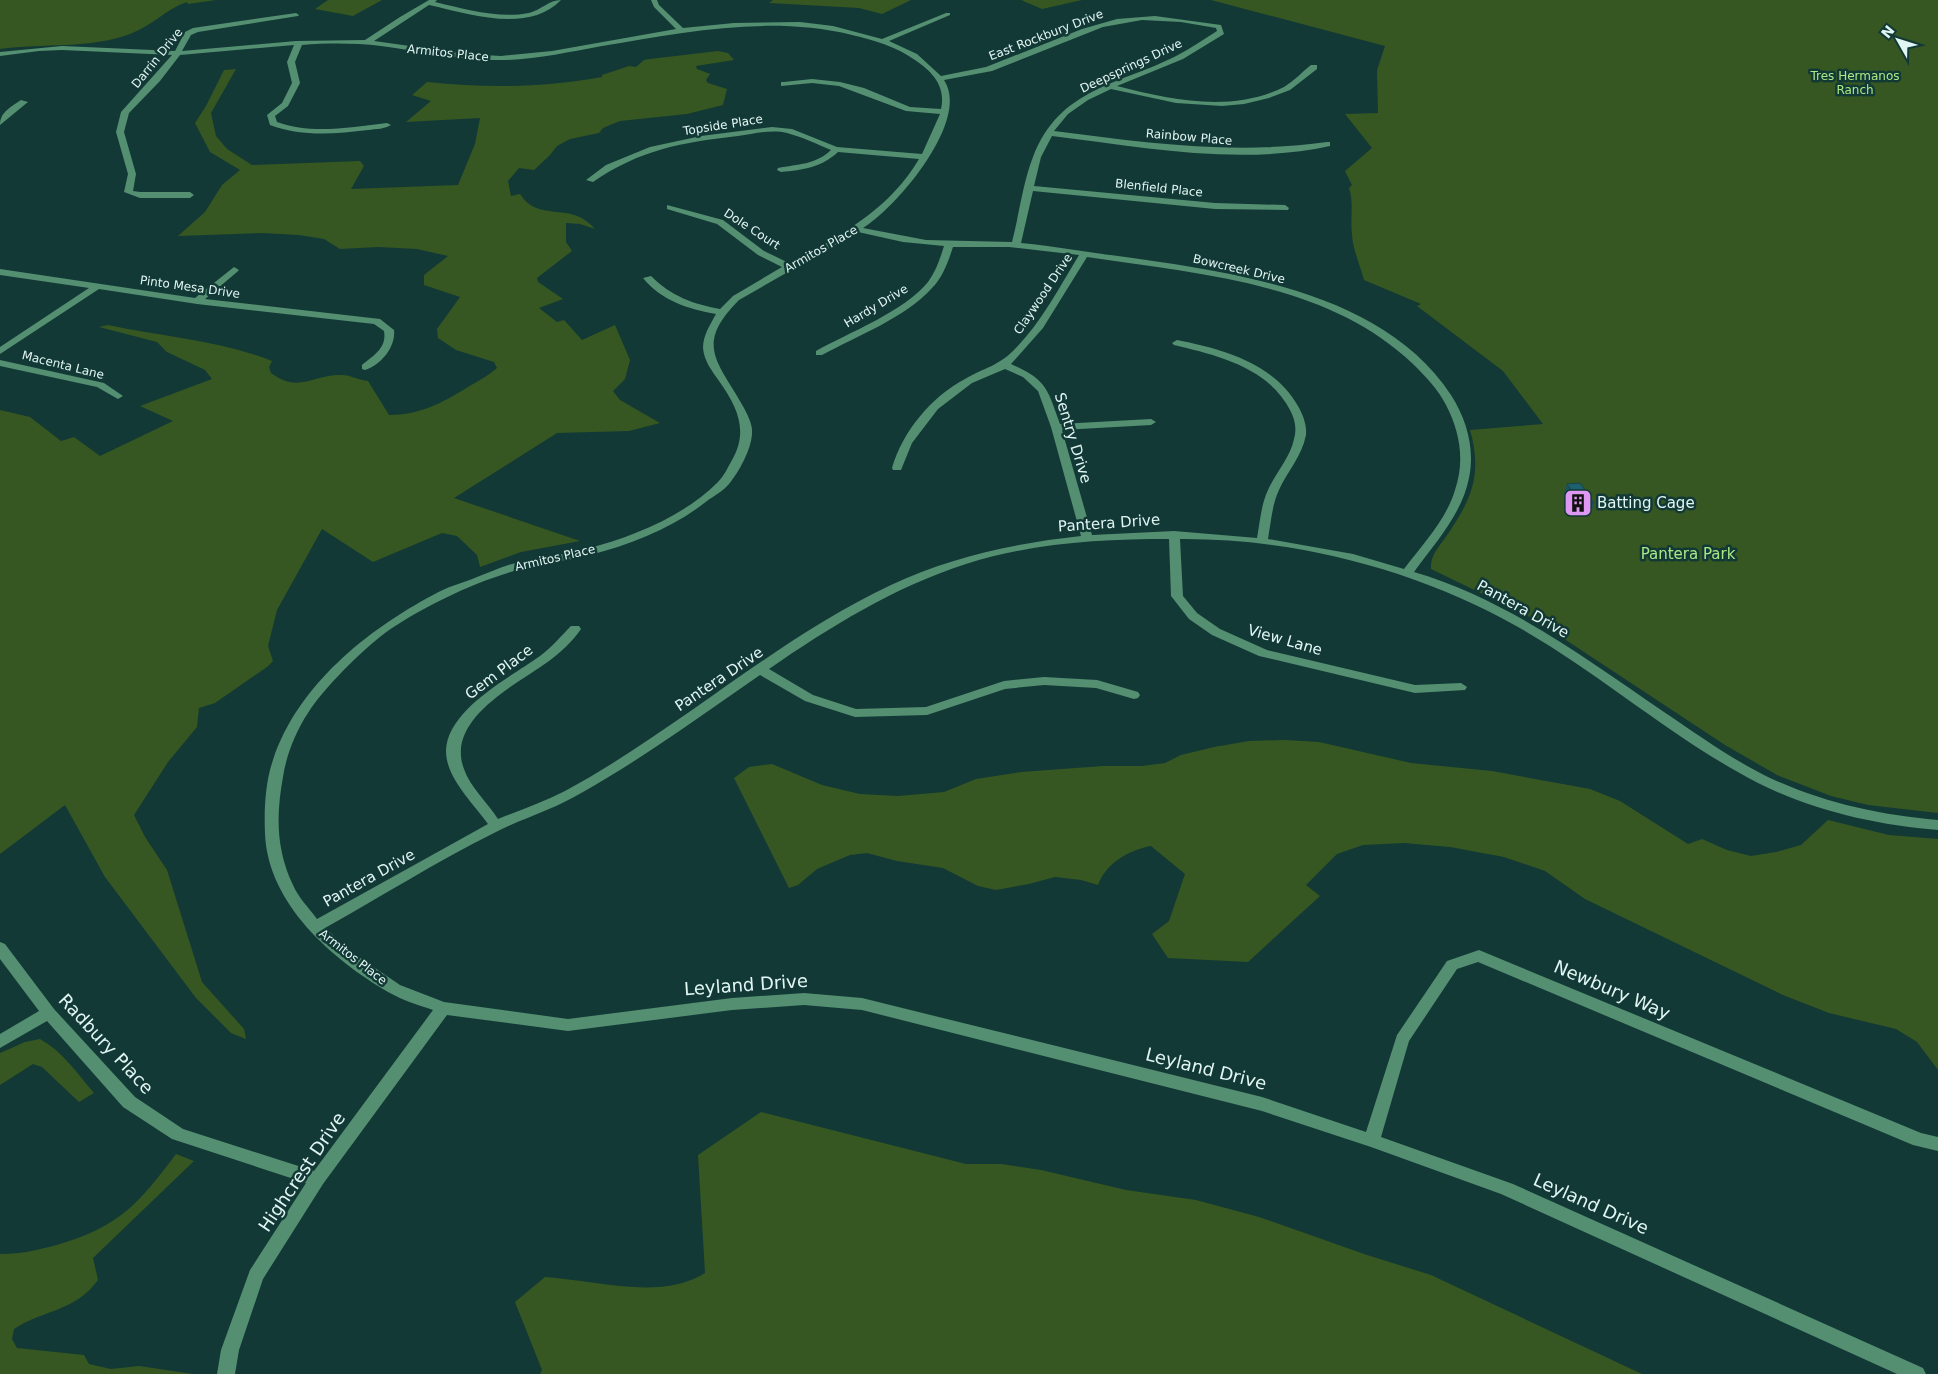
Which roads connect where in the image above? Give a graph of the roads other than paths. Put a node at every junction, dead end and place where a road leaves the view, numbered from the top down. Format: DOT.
graph roads {
  1 [pos="558,0"];
  2 [pos="654,0"];
  3 [pos="431,2"];
  4 [pos="948,14"];
  5 [pos="296,15"];
  6 [pos="1219,26"];
  7 [pos="681,30"];
  8 [pos="883,41"];
  9 [pos="367,42"];
  10 [pos="299,43"];
  11 [pos="0,54"];
  12 [pos="178,54"];
  13 [pos="1314,67"];
  14 [pos="940,78"];
  15 [pos="784,84"];
  16 [pos="1110,86"];
  17 [pos="24,102"];
  18 [pos="945,112"];
  19 [pos="0,123"];
  20 [pos="387,125"];
  21 [pos="1049,133"];
  22 [pos="1327,144"];
  23 [pos="836,149"];
  24 [pos="924,157"];
  25 [pos="781,170"];
  26 [pos="590,180"];
  27 [pos="1030,188"];
  28 [pos="190,195"];
  29 [pos="670,207"];
  30 [pos="1286,208"];
  31 [pos="856,229"];
  32 [pos="949,244"];
  33 [pos="1016,245"];
  34 [pos="1084,254"];
  35 [pos="790,267"];
  36 [pos="234,270"];
  37 [pos="0,272"];
  38 [pos="648,278"];
  39 [pos="98,286"];
  40 [pos="197,301"];
  41 [pos="722,312"];
  42 [pos="1176,343"];
  43 [pos="0,351"];
  44 [pos="819,353"];
  45 [pos="0,363"];
  46 [pos="1005,365"];
  47 [pos="365,367"];
  48 [pos="118,396"];
  49 [pos="1151,422"];
  50 [pos="1056,427"];
  51 [pos="897,468"];
  52 [pos="1174,534"];
  53 [pos="1087,539"];
  54 [pos="1262,540"];
  55 [pos="1406,574"];
  56 [pos="575,629"];
  57 [pos="761,670"];
  58 [pos="1461,687"];
  59 [pos="1134,695"];
  60 [pos="1938,825"];
  61 [pos="496,826"];
  62 [pos="315,927"];
  63 [pos="0,948"];
  64 [pos="443,1008"];
  65 [pos="48,1013"];
  66 [pos="0,1042"];
  67 [pos="1372,1141"];
  68 [pos="1938,1144"];
  69 [pos="317,1179"];
  70 [pos="226,1374"];
  71 [pos="1917,1374"];
  1 -- 3 [label="street"];
  2 -- 7 [label="street"];
  3 -- 9 [label="street"];
  4 -- 8 [label="street"];
  5 -- 12 [label="street, Darrin Drive"];
  6 -- 14 [label="street, East Rockbury Drive"];
  6 -- 16 [label="street, Deepsprings Drive"];
  7 -- 8 [label="street, Armitos Place"];
  7 -- 9 [label="street, Armitos Place"];
  8 -- 14 [label="street, Armitos Place"];
  9 -- 10 [label="street, Armitos Place"];
  10 -- 12 [label="street, Armitos Place"];
  10 -- 20 [label="street"];
  11 -- 12 [label="street, Armitos Place"];
  12 -- 28 [label="street, Darrin Drive"];
  13 -- 16 [label="street"];
  14 -- 18 [label="street, Armitos Place"];
  15 -- 18 [label="street"];
  16 -- 21 [label="street, Deepsprings Drive"];
  17 -- 19 [label="street"];
  18 -- 24 [label="street, Armitos Place"];
  21 -- 22 [label="street, Rainbow Place"];
  21 -- 27 [label="street, Deepsprings Drive"];
  23 -- 24 [label="street, Topside Place"];
  23 -- 25 [label="street"];
  23 -- 26 [label="street, Topside Place"];
  24 -- 31 [label="street, Armitos Place"];
  27 -- 30 [label="street, Blenfield Place"];
  27 -- 33 [label="street, Deepsprings Drive"];
  29 -- 35 [label="street, Dole Court"];
  31 -- 32 [label="street, Bowcreek Drive"];
  31 -- 35 [label="street, Armitos Place"];
  32 -- 33 [label="street, Bowcreek Drive"];
  32 -- 44 [label="street, Hardy Drive"];
  33 -- 34 [label="street, Bowcreek Drive"];
  34 -- 46 [label="street, Claywood Drive"];
  34 -- 55 [label="street, Bowcreek Drive"];
  35 -- 41 [label="street, Armitos Place"];
  36 -- 40 [label="street"];
  37 -- 39 [label="street, Pinto Mesa Drive"];
  38 -- 41 [label="street"];
  39 -- 40 [label="street, Pinto Mesa Drive"];
  39 -- 43 [label="street"];
  40 -- 47 [label="street, Pinto Mesa Drive"];
  41 -- 62 [label="street, Armitos Place"];
  42 -- 54 [label="street"];
  45 -- 48 [label="street, Macenta Lane"];
  46 -- 50 [label="street, Sentry Drive"];
  46 -- 51 [label="street, Claywood Drive"];
  49 -- 50 [label="street"];
  50 -- 53 [label="street, Sentry Drive"];
  52 -- 53 [label="street, Pantera Drive"];
  52 -- 54 [label="street, Pantera Drive"];
  52 -- 58 [label="street, View Lane"];
  53 -- 57 [label="street, Pantera Drive"];
  54 -- 55 [label="street, Pantera Drive"];
  55 -- 60 [label="street, Pantera Drive"];
  56 -- 61 [label="street, Gem Place"];
  57 -- 59 [label="street"];
  57 -- 61 [label="street, Pantera Drive"];
  61 -- 62 [label="street, Pantera Drive"];
  62 -- 64 [label="street, Armitos Place"];
  63 -- 65 [label="street, Radbury Place"];
  64 -- 67 [label="street, Leyland Drive"];
  64 -- 69 [label="street, Highcrest Drive"];
  65 -- 66 [label="street"];
  65 -- 69 [label="street, Radbury Place"];
  67 -- 68 [label="street, Newbury Way"];
  67 -- 71 [label="street, Leyland Drive"];
  69 -- 70 [label="street, Highcrest Drive"];
}
